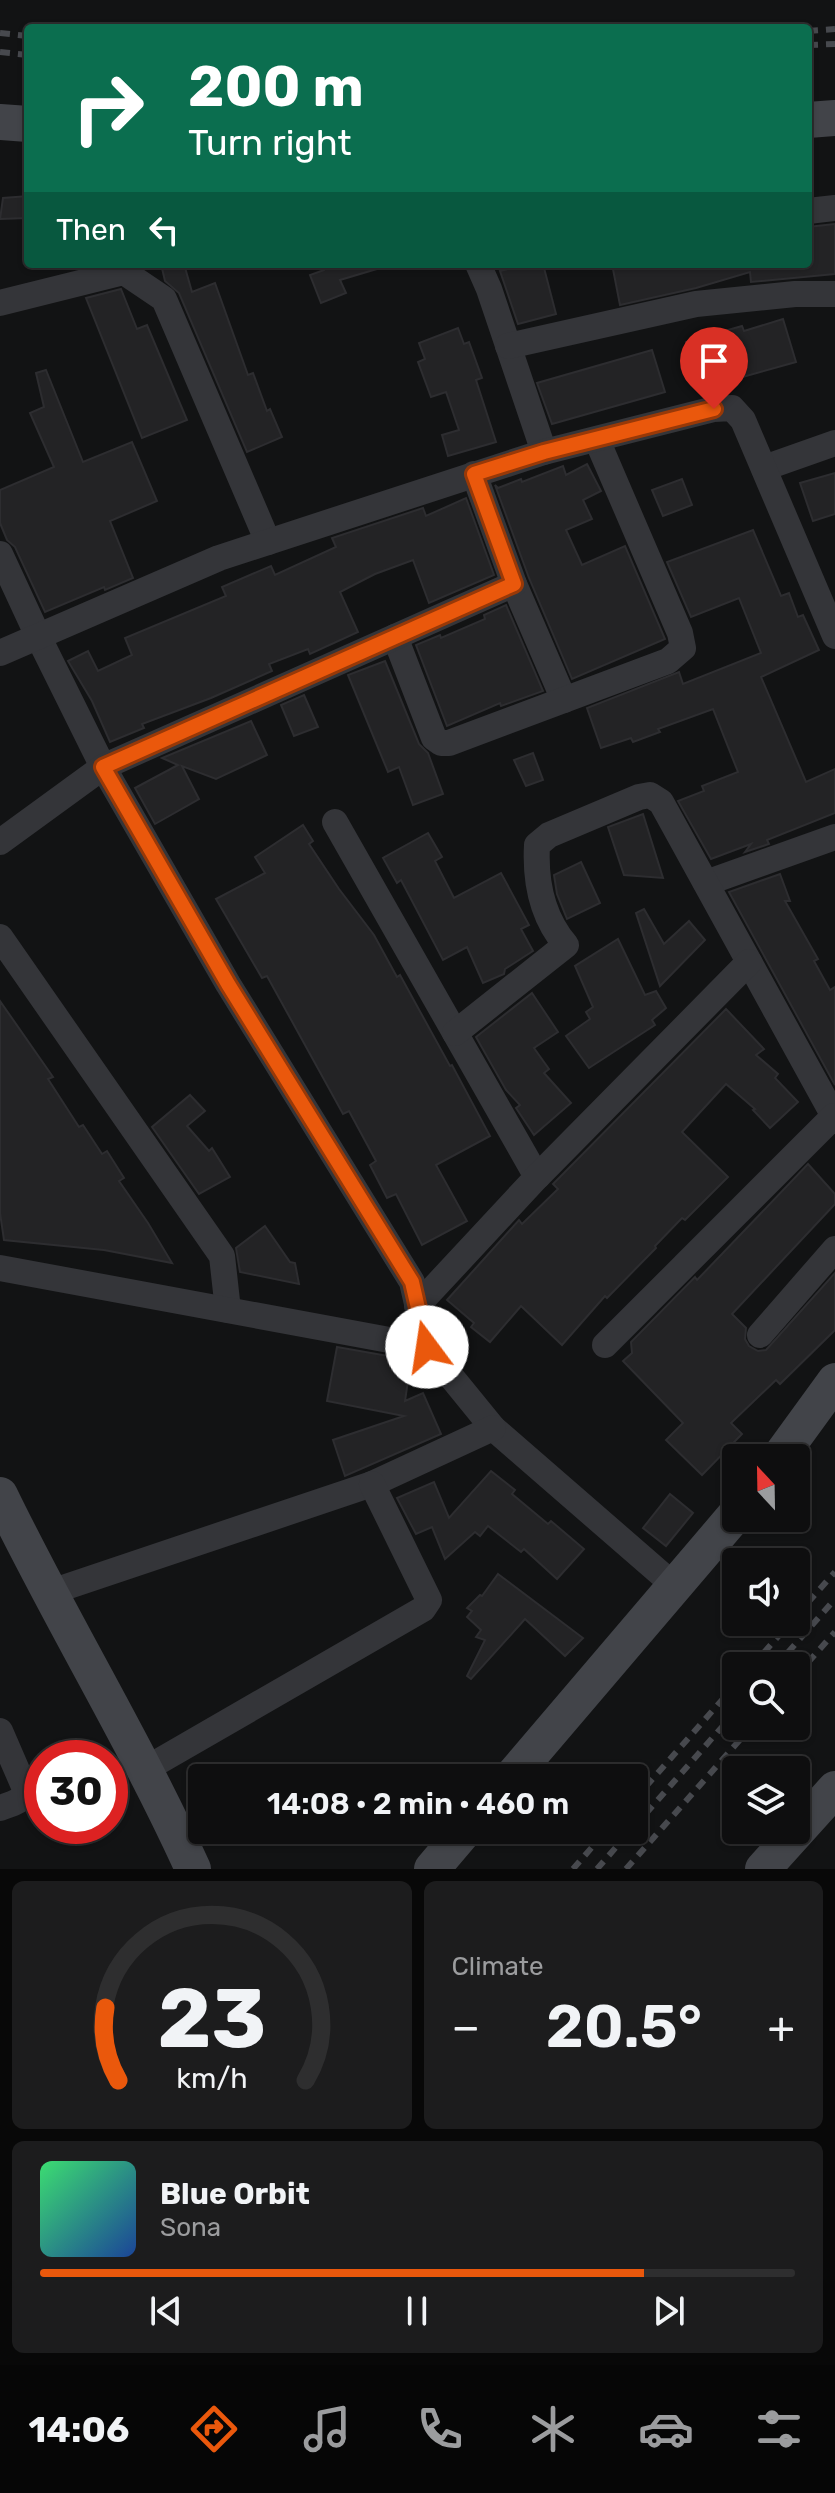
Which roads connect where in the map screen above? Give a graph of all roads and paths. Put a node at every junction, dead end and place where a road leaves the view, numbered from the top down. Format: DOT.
graph roads {
  1 [pos="835,118"];
  2 [pos="812,120"];
  3 [pos="0,122"];
  4 [pos="24,124"];
  5 [pos="835,208"];
  6 [pos="812,211"];
  7 [pos="479,268"];
  8 [pos="94,271"];
  9 [pos="835,294"];
  10 [pos="0,303"];
  11 [pos="508,346"];
  12 [pos="597,440"];
  13 [pos="835,443"];
  14 [pos="544,452"];
  15 [pos="764,468"];
  16 [pos="474,474"];
  17 [pos="268,542"];
  18 [pos="0,554"];
  19 [pos="514,584"];
  20 [pos="38,636"];
  21 [pos="835,636"];
  22 [pos="395,637"];
  23 [pos="0,653"];
  24 [pos="564,700"];
  25 [pos="103,767"];
  26 [pos="335,822"];
  27 [pos="835,837"];
  28 [pos="0,842"];
  29 [pos="706,883"];
  30 [pos="0,937"];
  31 [pos="749,962"];
  32 [pos="455,1033"];
  33 [pos="834,1117"];
  34 [pos="537,1177"];
  35 [pos="0,1247"];
  36 [pos="835,1249"];
  37 [pos="12,1271"];
  38 [pos="417,1306"];
  39 [pos="228,1310"];
  40 [pos="760,1335"];
  41 [pos="605,1345"];
  42 [pos="427,1347"];
  43 [pos="835,1381"];
  44 [pos="493,1428"];
  45 [pos="789,1444"];
  46 [pos="372,1484"];
  47 [pos="2,1501"];
  48 [pos="722,1531"];
  49 [pos="676,1587"];
  50 [pos="48,1593"];
  51 [pos="0,1731"];
  52 [pos="523,1764"];
  53 [pos="144,1770"];
  54 [pos="835,1789"];
  55 [pos="0,1808"];
  56 [pos="453,1844"];
  57 [pos="190,1868"];
  58 [pos="432,1869"];
  59 [pos="763,1869"];
  1 -- 2 [label="main road"];
  3 -- 4 [label="main road"];
  5 -- 6 [label="street"];
  7 -- 11 [label="street"];
  8 -- 10 [label="street"];
  8 -- 17 [label="street"];
  9 -- 11 [label="street"];
  11 -- 14 [label="street"];
  12 -- 14 [label="street"];
  12 -- 15 [label="street"];
  12 -- 24 [label="street"];
  13 -- 15 [label="street"];
  14 -- 16 [label="street"];
  15 -- 21 [label="street"];
  16 -- 17 [label="street"];
  16 -- 19 [label="street"];
  17 -- 20 [label="street"];
  18 -- 20 [label="street"];
  19 -- 22 [label="street"];
  19 -- 24 [label="street"];
  20 -- 23 [label="street"];
  20 -- 25 [label="street"];
  22 -- 24 [label="street"];
  22 -- 25 [label="street"];
  25 -- 28 [label="street"];
  25 -- 38 [label="street"];
  26 -- 32 [label="street"];
  27 -- 29 [label="street"];
  29 -- 31 [label="street"];
  29 -- 32 [label="street"];
  30 -- 39 [label="street"];
  31 -- 33 [label="street"];
  31 -- 34 [label="street"];
  32 -- 34 [label="street"];
  33 -- 41 [label="street"];
  34 -- 38 [label="street"];
  35 -- 37 [label="street"];
  36 -- 40 [label="street"];
  37 -- 39 [label="street"];
  38 -- 42 [label="street"];
  39 -- 42 [label="street"];
  42 -- 44 [label="street"];
  43 -- 45 [label="main road"];
  44 -- 46 [label="street"];
  44 -- 49 [label="street"];
  46 -- 50 [label="street"];
  46 -- 53 [label="street"];
  47 -- 50 [label="main road"];
  48 -- 49 [label="main road"];
  49 -- 52 [label="main road"];
  50 -- 53 [label="main road"];
  51 -- 55 [label="street"];
  53 -- 57 [label="main road"];
  54 -- 59 [label="main road"];
  56 -- 58 [label="main road"];
}
